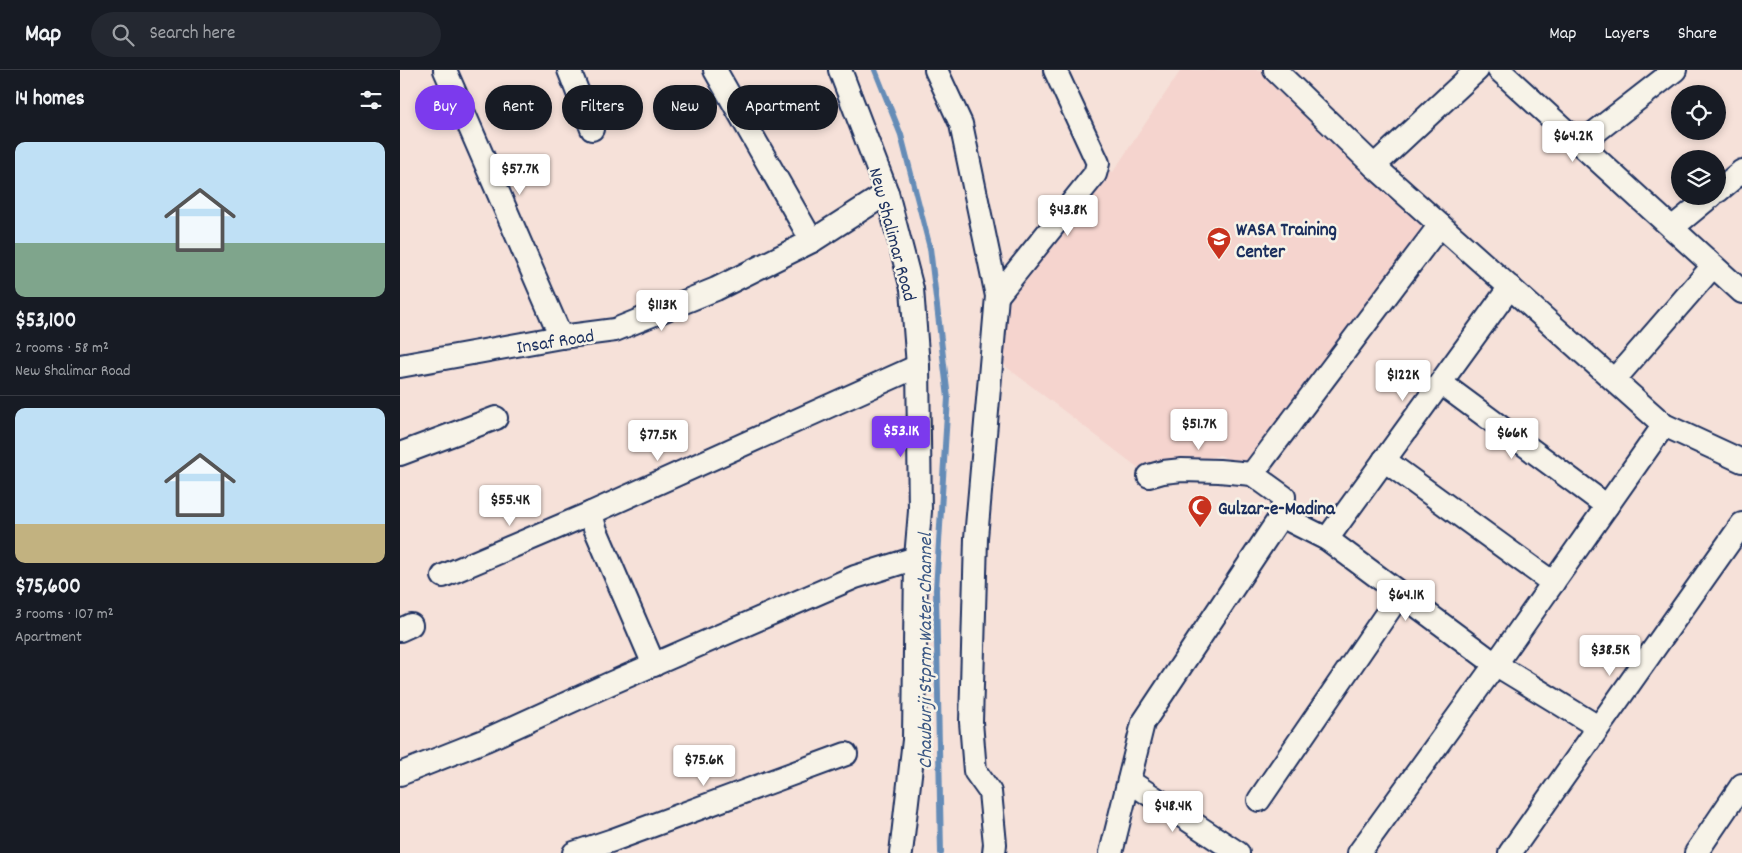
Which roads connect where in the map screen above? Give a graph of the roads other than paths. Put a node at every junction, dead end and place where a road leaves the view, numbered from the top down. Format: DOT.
graph roads {
  1 [pos="445,70"];
  2 [pos="569,70"];
  3 [pos="715,70"];
  4 [pos="840,70"];
  5 [pos="936,70"];
  6 [pos="1055,70"];
  7 [pos="1276,70"];
  8 [pos="1477,70"];
  9 [pos="1499,70"];
  10 [pos="1675,70"];
  11 [pos="575,85"];
  12 [pos="1580,144"];
  13 [pos="1374,166"];
  14 [pos="1742,170"];
  15 [pos="1726,184"];
  16 [pos="887,194"];
  17 [pos="1700,205"];
  18 [pos="1440,224"];
  19 [pos="1672,228"];
  20 [pos="812,241"];
  21 [pos="1713,266"];
  22 [pos="1510,288"];
  23 [pos="1742,292"];
  24 [pos="998,296"];
  25 [pos="561,337"];
  26 [pos="400,366"];
  27 [pos="918,366"];
  28 [pos="1614,380"];
  29 [pos="1441,383"];
  30 [pos="496,418"];
  31 [pos="1664,425"];
  32 [pos="400,454"];
  33 [pos="1384,460"];
  34 [pos="1742,461"];
  35 [pos="1252,474"];
  36 [pos="1149,476"];
  37 [pos="1607,506"];
  38 [pos="591,513"];
  39 [pos="1281,516"];
  40 [pos="1742,524"];
  41 [pos="1327,539"];
  42 [pos="916,558"];
  43 [pos="443,576"];
  44 [pos="1553,583"];
  45 [pos="1400,594"];
  46 [pos="654,664"];
  47 [pos="1495,664"];
  48 [pos="1598,727"];
  49 [pos="846,754"];
  50 [pos="400,774"];
  51 [pos="1128,781"];
  52 [pos="1742,785"];
  53 [pos="1259,800"];
  54 [pos="574,853"];
  55 [pos="901,853"];
  56 [pos="994,853"];
  57 [pos="1111,853"];
  58 [pos="1238,853"];
  59 [pos="1359,853"];
  60 [pos="1510,853"];
  61 [pos="1696,853"];
  1 -- 25 [label="street"];
  2 -- 11 [label="street"];
  3 -- 20 [label="street"];
  4 -- 16 [label="street, New Shalimar Road"];
  5 -- 24 [label="street"];
  6 -- 24 [label="street"];
  7 -- 13 [label="street"];
  8 -- 13 [label="street"];
  9 -- 12 [label="street"];
  10 -- 12 [label="street"];
  12 -- 19 [label="street"];
  13 -- 18 [label="street"];
  14 -- 15 [label="street"];
  16 -- 20 [label="street, Insaf Road"];
  16 -- 27 [label="street, New Shalimar Road"];
  17 -- 19 [label="street"];
  18 -- 22 [label="street"];
  18 -- 35 [label="street"];
  19 -- 21 [label="street"];
  20 -- 25 [label="street, Insaf Road"];
  21 -- 23 [label="street"];
  21 -- 28 [label="street"];
  22 -- 28 [label="street"];
  22 -- 29 [label="street"];
  24 -- 56 [label="street"];
  25 -- 26 [label="street, Insaf Road"];
  27 -- 38 [label="street"];
  27 -- 42 [label="street, New Shalimar Road"];
  28 -- 31 [label="street"];
  29 -- 33 [label="street"];
  29 -- 37 [label="street"];
  30 -- 32 [label="street"];
  31 -- 34 [label="street"];
  31 -- 37 [label="street"];
  33 -- 41 [label="street"];
  33 -- 44 [label="street"];
  35 -- 36 [label="street"];
  35 -- 39 [label="street"];
  37 -- 44 [label="street"];
  38 -- 43 [label="street"];
  38 -- 46 [label="street"];
  39 -- 41 [label="street"];
  39 -- 51 [label="street"];
  40 -- 48 [label="street"];
  41 -- 45 [label="street"];
  42 -- 46 [label="street"];
  42 -- 55 [label="street, New Shalimar Road"];
  44 -- 47 [label="street"];
  45 -- 47 [label="street"];
  45 -- 53 [label="street"];
  46 -- 50 [label="street"];
  47 -- 48 [label="street"];
  47 -- 59 [label="street"];
  48 -- 60 [label="street"];
  49 -- 54 [label="street"];
  51 -- 57 [label="street"];
  51 -- 58 [label="street"];
  52 -- 61 [label="street"];
}
